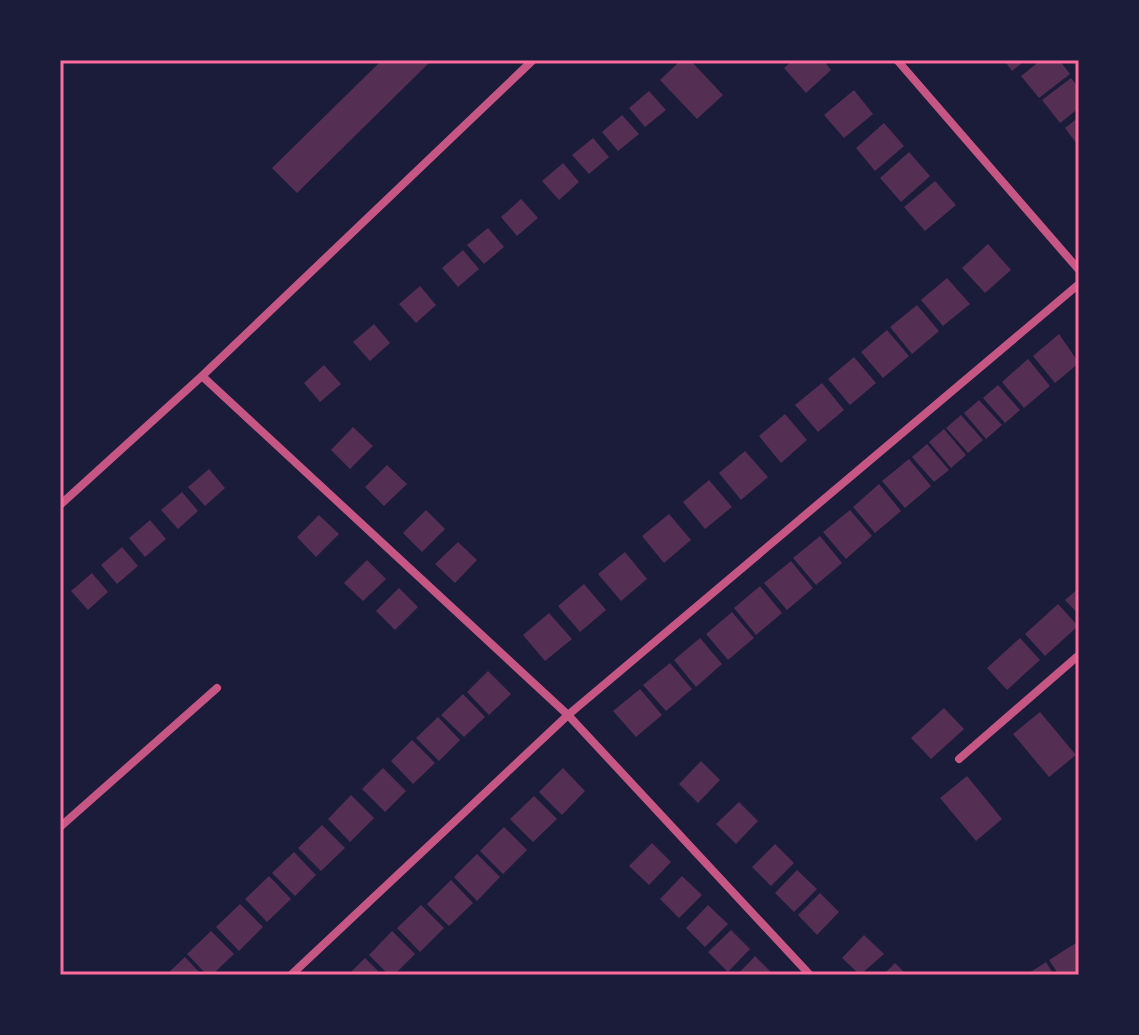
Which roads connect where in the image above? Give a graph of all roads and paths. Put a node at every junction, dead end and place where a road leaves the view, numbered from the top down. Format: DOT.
graph roads {
  1 [pos="533,60"];
  2 [pos="897,60"];
  3 [pos="1079,270"];
  4 [pos="1079,284"];
  5 [pos="202,376"];
  6 [pos="60,505"];
  7 [pos="1079,655"];
  8 [pos="217,688"];
  9 [pos="568,715"];
  10 [pos="959,759"];
  11 [pos="60,827"];
  12 [pos="291,975"];
  13 [pos="810,975"];
  1 -- 5 [label="street"];
  2 -- 3 [label="street"];
  4 -- 9 [label="street"];
  5 -- 6 [label="street"];
  5 -- 9 [label="street"];
  7 -- 10 [label="street"];
  8 -- 11 [label="street"];
  9 -- 12 [label="street"];
  9 -- 13 [label="street"];
}
